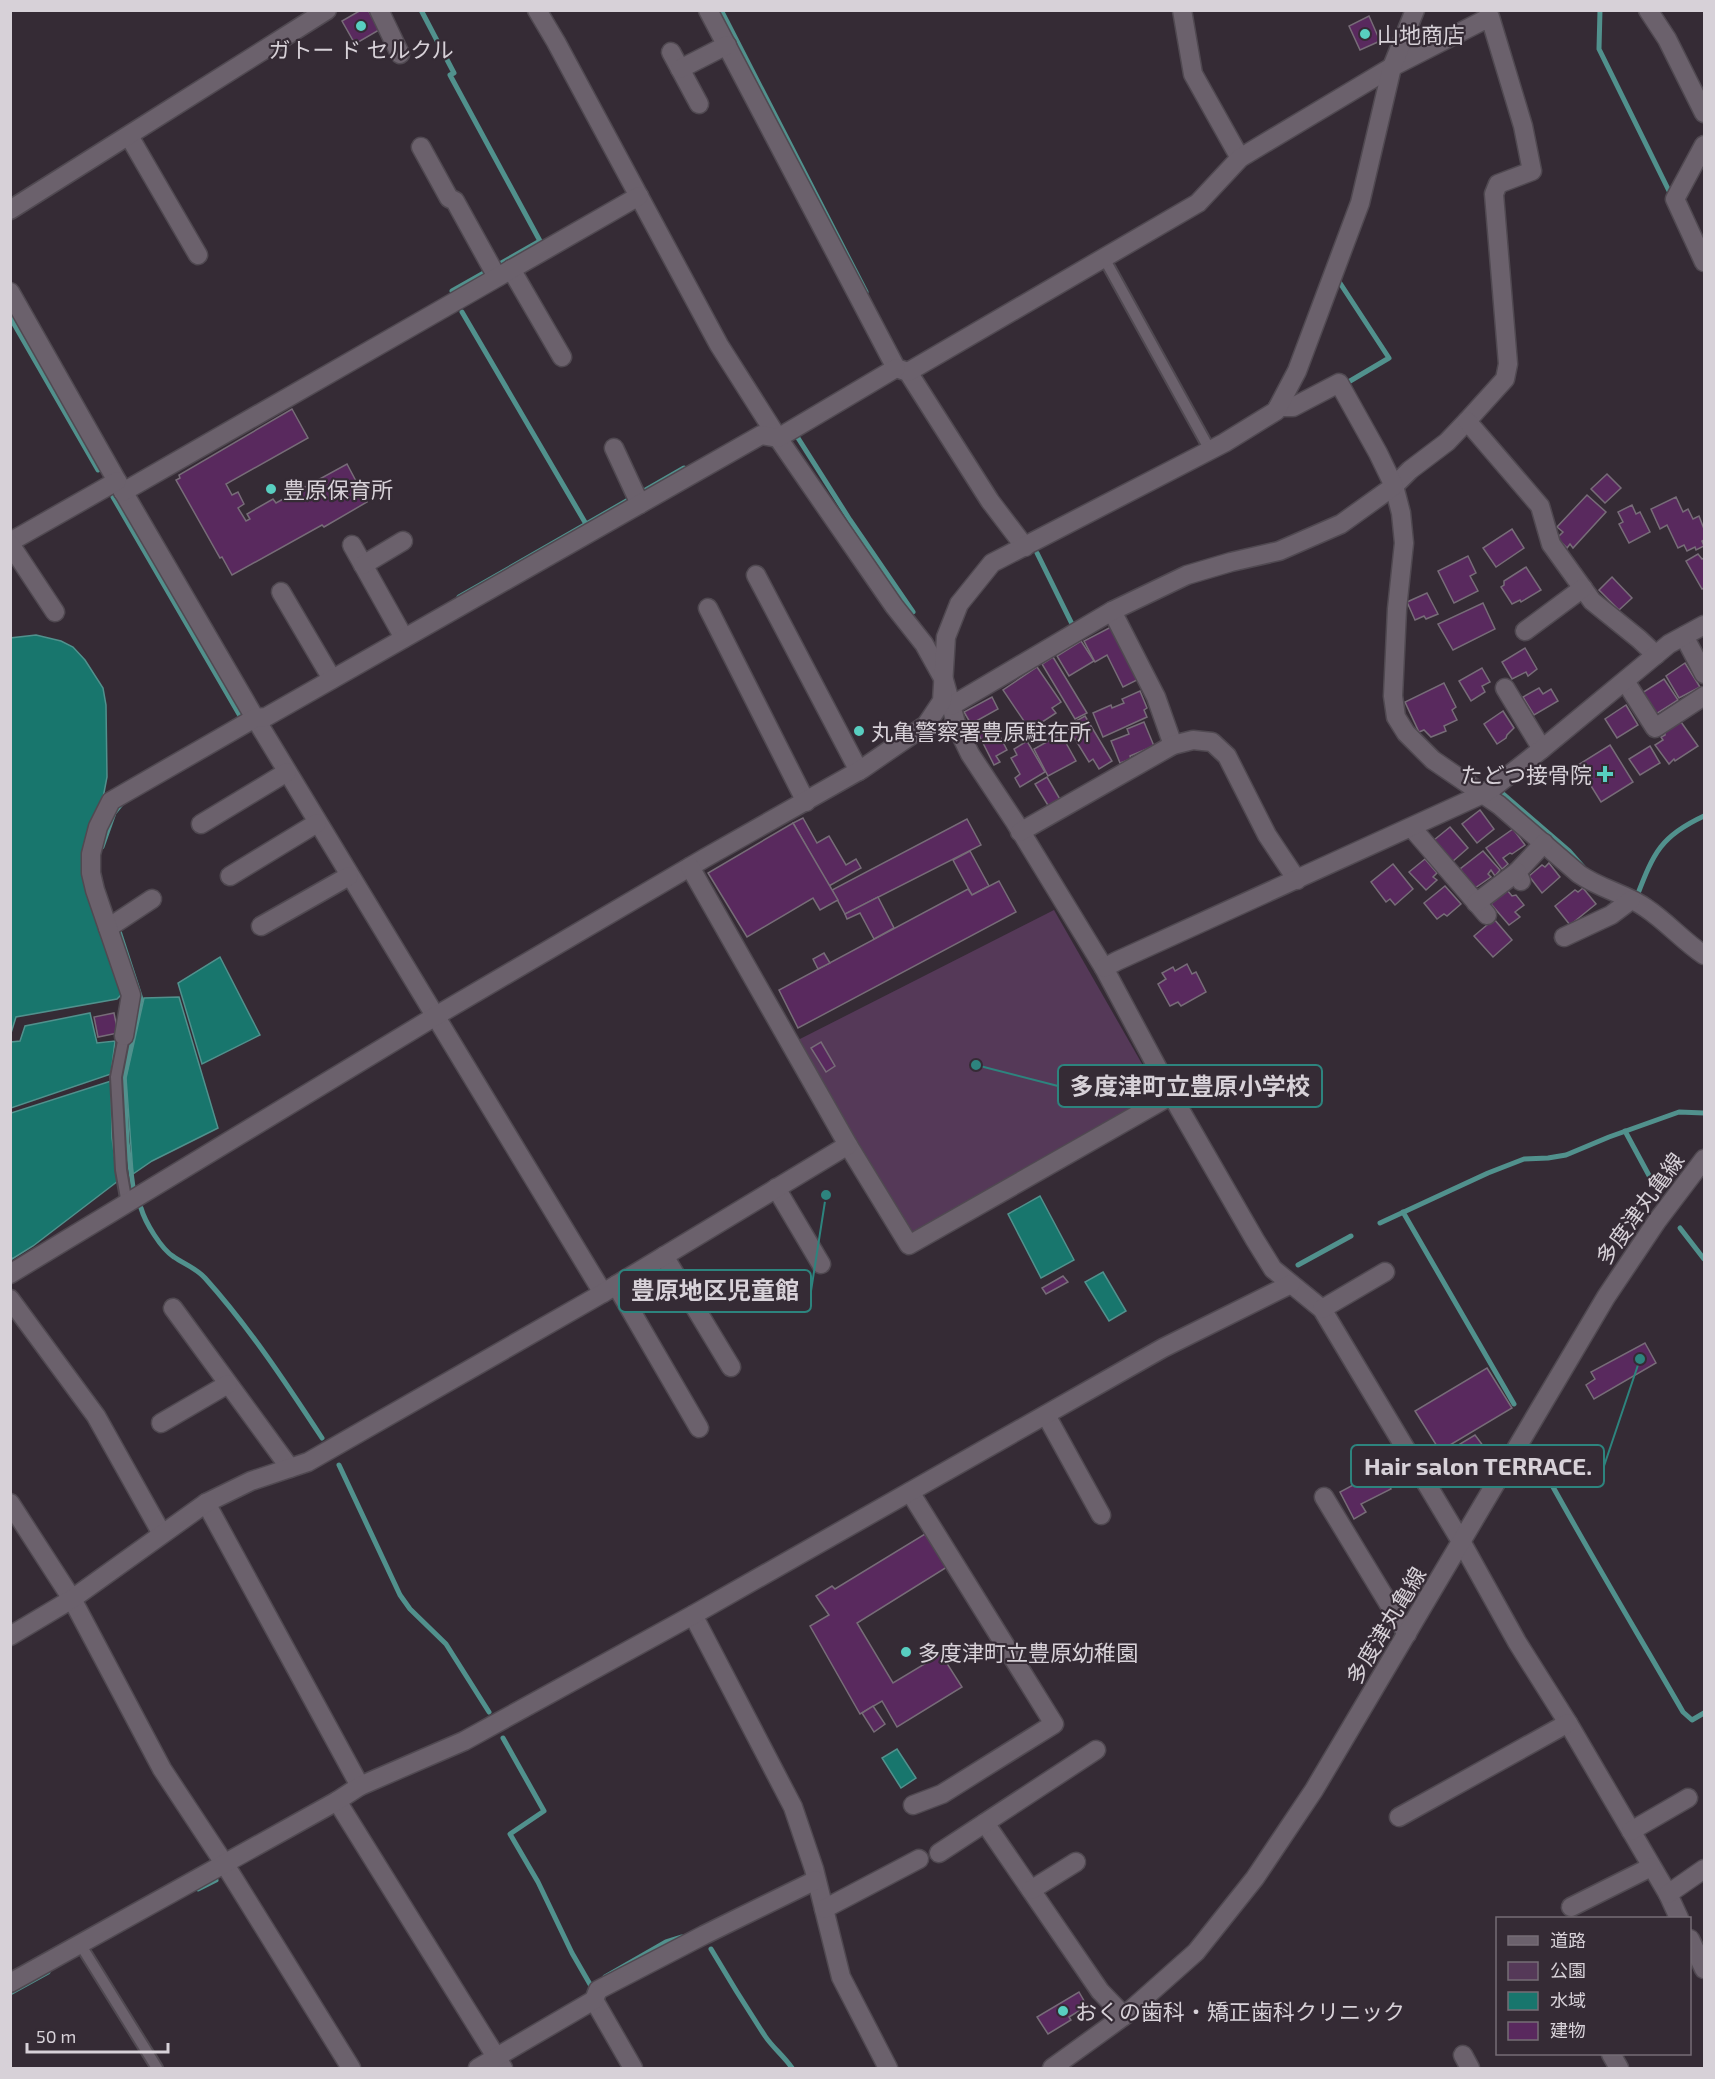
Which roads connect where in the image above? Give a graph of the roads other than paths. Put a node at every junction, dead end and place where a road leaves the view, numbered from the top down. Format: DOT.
graph roads {
  1 [pos="327,10"];
  2 [pos="379,10"];
  3 [pos="537,10"];
  4 [pos="708,10"];
  5 [pos="1182,10"];
  6 [pos="1415,10"];
  7 [pos="1648,10"];
  8 [pos="1490,14"];
  9 [pos="727,45"];
  10 [pos="671,52"];
  11 [pos="399,54"];
  12 [pos="1392,67"];
  13 [pos="680,69"];
  14 [pos="699,104"];
  15 [pos="1704,113"];
  16 [pos="129,136"];
  17 [pos="1704,145"];
  18 [pos="421,147"];
  19 [pos="1240,158"];
  20 [pos="639,196"];
  21 [pos="10,210"];
  22 [pos="198,255"];
  23 [pos="1104,258"];
  24 [pos="1704,262"];
  25 [pos="498,271"];
  26 [pos="10,292"];
  27 [pos="562,357"];
  28 [pos="902,370"];
  29 [pos="1278,407"];
  30 [pos="1467,421"];
  31 [pos="778,438"];
  32 [pos="614,448"];
  33 [pos="1210,450"];
  34 [pos="120,486"];
  35 [pos="1394,486"];
  36 [pos="637,498"];
  37 [pos="403,542"];
  38 [pos="10,543"];
  39 [pos="352,545"];
  40 [pos="1025,547"];
  41 [pos="363,565"];
  42 [pos="756,575"];
  43 [pos="1583,588"];
  44 [pos="281,592"];
  45 [pos="708,608"];
  46 [pos="1112,611"];
  47 [pos="55,612"];
  48 [pos="1704,626"];
  49 [pos="1525,631"];
  50 [pos="401,633"];
  51 [pos="1684,636"];
  52 [pos="1656,655"];
  53 [pos="1704,674"];
  54 [pos="333,679"];
  55 [pos="945,680"];
  56 [pos="1625,681"];
  57 [pos="1505,688"];
  58 [pos="1704,696"];
  59 [pos="951,706"];
  60 [pos="255,718"];
  61 [pos="1173,745"];
  62 [pos="1542,750"];
  63 [pos="859,771"];
  64 [pos="287,772"];
  65 [pos="1483,794"];
  66 [pos="806,802"];
  67 [pos="317,823"];
  68 [pos="201,824"];
  69 [pos="1412,828"];
  70 [pos="1020,832"];
  71 [pos="1544,843"];
  72 [pos="690,867"];
  73 [pos="230,876"];
  74 [pos="349,876"];
  75 [pos="1297,880"];
  76 [pos="152,899"];
  77 [pos="1631,900"];
  78 [pos="261,926"];
  79 [pos="108,928"];
  80 [pos="1564,937"];
  81 [pos="1704,955"];
  82 [pos="1104,968"];
  83 [pos="434,1017"];
  84 [pos="124,1036"];
  85 [pos="1172,1095"];
  86 [pos="848,1145"];
  87 [pos="1704,1158"];
  88 [pos="776,1188"];
  89 [pos="127,1204"];
  90 [pos="664,1256"];
  91 [pos="821,1264"];
  92 [pos="1384,1272"];
  93 [pos="10,1274"];
  94 [pos="1291,1284"];
  95 [pos="610,1289"];
  96 [pos="10,1299"];
  97 [pos="173,1308"];
  98 [pos="1322,1309"];
  99 [pos="731,1367"];
  100 [pos="228,1384"];
  101 [pos="1046,1415"];
  102 [pos="161,1423"];
  103 [pos="699,1428"];
  104 [pos="290,1468"];
  105 [pos="910,1492"];
  106 [pos="1324,1497"];
  107 [pos="10,1503"];
  108 [pos="206,1503"];
  109 [pos="1101,1515"];
  110 [pos="162,1534"];
  111 [pos="1461,1543"];
  112 [pos="72,1599"];
  113 [pos="693,1615"];
  114 [pos="1407,1634"];
  115 [pos="10,1636"];
  116 [pos="1568,1723"];
  117 [pos="1096,1750"];
  118 [pos="360,1786"];
  119 [pos="1688,1798"];
  120 [pos="337,1801"];
  121 [pos="913,1805"];
  122 [pos="1399,1816"];
  123 [pos="985,1823"];
  124 [pos="1631,1831"];
  125 [pos="939,1853"];
  126 [pos="919,1858"];
  127 [pos="1076,1862"];
  128 [pos="225,1863"];
  129 [pos="1652,1867"];
  130 [pos="1704,1869"];
  131 [pos="816,1880"];
  132 [pos="1031,1890"];
  133 [pos="1668,1894"];
  134 [pos="1571,1907"];
  135 [pos="824,1909"];
  136 [pos="1679,1917"];
  137 [pos="1691,1943"];
  138 [pos="80,1944"];
  139 [pos="1704,1969"];
  140 [pos="10,1983"];
  141 [pos="594,2000"];
  142 [pos="1124,2016"];
  143 [pos="500,2063"];
  144 [pos="158,2068"];
  145 [pos="351,2068"];
  146 [pos="478,2068"];
  147 [pos="633,2068"];
  148 [pos="888,2068"];
  149 [pos="1052,2068"];
  1 -- 16 [label="street"];
  2 -- 11 [label="street"];
  3 -- 20 [label="street"];
  4 -- 9 [label="street"];
  5 -- 19 [label="street"];
  6 -- 12 [label="street"];
  7 -- 15 [label="street"];
  8 -- 12 [label="street"];
  8 -- 30 [label="street"];
  9 -- 13 [label="street"];
  9 -- 28 [label="street"];
  10 -- 13 [label="street"];
  12 -- 19 [label="street"];
  12 -- 29 [label="street"];
  13 -- 14 [label="street"];
  16 -- 21 [label="street"];
  16 -- 22 [label="street"];
  17 -- 24 [label="street"];
  18 -- 25 [label="street"];
  19 -- 23 [label="street"];
  20 -- 25 [label="street"];
  20 -- 31 [label="street"];
  23 -- 28 [label="street"];
  23 -- 33 [label="lane"];
  25 -- 27 [label="street"];
  25 -- 34 [label="street"];
  26 -- 34 [label="street"];
  28 -- 31 [label="street"];
  28 -- 40 [label="street"];
  29 -- 33 [label="street"];
  29 -- 35 [label="street"];
  30 -- 35 [label="street"];
  30 -- 43 [label="street"];
  31 -- 36 [label="street"];
  31 -- 55 [label="street"];
  32 -- 36 [label="street"];
  33 -- 40 [label="street"];
  34 -- 38 [label="street"];
  34 -- 60 [label="street"];
  35 -- 46 [label="street"];
  35 -- 65 [label="street"];
  36 -- 50 [label="street"];
  37 -- 41 [label="street"];
  38 -- 47 [label="street"];
  39 -- 41 [label="street"];
  40 -- 55 [label="street"];
  41 -- 50 [label="street"];
  42 -- 63 [label="street"];
  43 -- 49 [label="street"];
  43 -- 52 [label="street"];
  44 -- 54 [label="street"];
  45 -- 66 [label="street"];
  46 -- 59 [label="street"];
  46 -- 61 [label="street"];
  48 -- 51 [label="street"];
  50 -- 54 [label="street"];
  51 -- 52 [label="street"];
  51 -- 53 [label="street"];
  52 -- 56 [label="street"];
  54 -- 60 [label="street"];
  55 -- 59 [label="street"];
  55 -- 63 [label="street"];
  56 -- 58 [label="street"];
  56 -- 62 [label="street"];
  57 -- 62 [label="street"];
  59 -- 70 [label="street"];
  60 -- 64 [label="street"];
  60 -- 79 [label="street"];
  61 -- 70 [label="street"];
  61 -- 75 [label="street"];
  62 -- 65 [label="street"];
  63 -- 66 [label="street"];
  64 -- 67 [label="street"];
  64 -- 68 [label="street"];
  65 -- 69 [label="street"];
  65 -- 71 [label="street"];
  66 -- 72 [label="street"];
  67 -- 73 [label="street"];
  67 -- 74 [label="street"];
  69 -- 71 [label="street"];
  69 -- 75 [label="street"];
  70 -- 82 [label="street"];
  71 -- 77 [label="street"];
  72 -- 83 [label="street"];
  72 -- 86 [label="street"];
  74 -- 78 [label="street"];
  74 -- 83 [label="street"];
  75 -- 82 [label="street"];
  76 -- 79 [label="street"];
  77 -- 80 [label="street"];
  77 -- 81 [label="street"];
  79 -- 84 [label="street"];
  82 -- 85 [label="street"];
  83 -- 89 [label="street"];
  83 -- 95 [label="street"];
  84 -- 89 [label="lane"];
  85 -- 86 [label="street"];
  85 -- 94 [label="street"];
  86 -- 88 [label="street"];
  87 -- 111 [label="street, 多度津丸亀線"];
  88 -- 90 [label="street"];
  88 -- 91 [label="street"];
  89 -- 93 [label="street"];
  90 -- 95 [label="street"];
  90 -- 99 [label="street"];
  92 -- 98 [label="street"];
  94 -- 98 [label="street"];
  94 -- 101 [label="street"];
  95 -- 103 [label="street"];
  95 -- 104 [label="street"];
  96 -- 110 [label="street"];
  97 -- 100 [label="street"];
  98 -- 111 [label="street"];
  100 -- 102 [label="street"];
  100 -- 104 [label="street"];
  101 -- 105 [label="street"];
  101 -- 109 [label="street"];
  104 -- 108 [label="street"];
  105 -- 113 [label="street"];
  105 -- 121 [label="street"];
  106 -- 114 [label="street"];
  107 -- 112 [label="street"];
  108 -- 110 [label="street"];
  108 -- 118 [label="street"];
  110 -- 112 [label="street"];
  111 -- 114 [label="street, 多度津丸亀線"];
  111 -- 116 [label="street"];
  112 -- 115 [label="street"];
  112 -- 128 [label="street"];
  113 -- 118 [label="street"];
  113 -- 131 [label="street"];
  114 -- 142 [label="street, 多度津丸亀線"];
  116 -- 122 [label="street"];
  116 -- 124 [label="street"];
  117 -- 123 [label="street"];
  118 -- 120 [label="street"];
  119 -- 124 [label="street"];
  120 -- 128 [label="street"];
  120 -- 143 [label="street"];
  123 -- 125 [label="street"];
  123 -- 132 [label="street"];
  124 -- 129 [label="street"];
  126 -- 135 [label="street"];
  127 -- 132 [label="street"];
  128 -- 138 [label="street"];
  128 -- 145 [label="street"];
  129 -- 133 [label="street"];
  129 -- 134 [label="street"];
  130 -- 133 [label="street"];
  131 -- 135 [label="street"];
  131 -- 141 [label="street"];
  132 -- 142 [label="street"];
  133 -- 136 [label="street"];
  135 -- 148 [label="street"];
  137 -- 139 [label="street"];
  138 -- 140 [label="street"];
  138 -- 144 [label="lane"];
  141 -- 143 [label="street"];
  141 -- 147 [label="street"];
  142 -- 149 [label="street, 多度津丸亀線"];
  143 -- 146 [label="street"];
}
